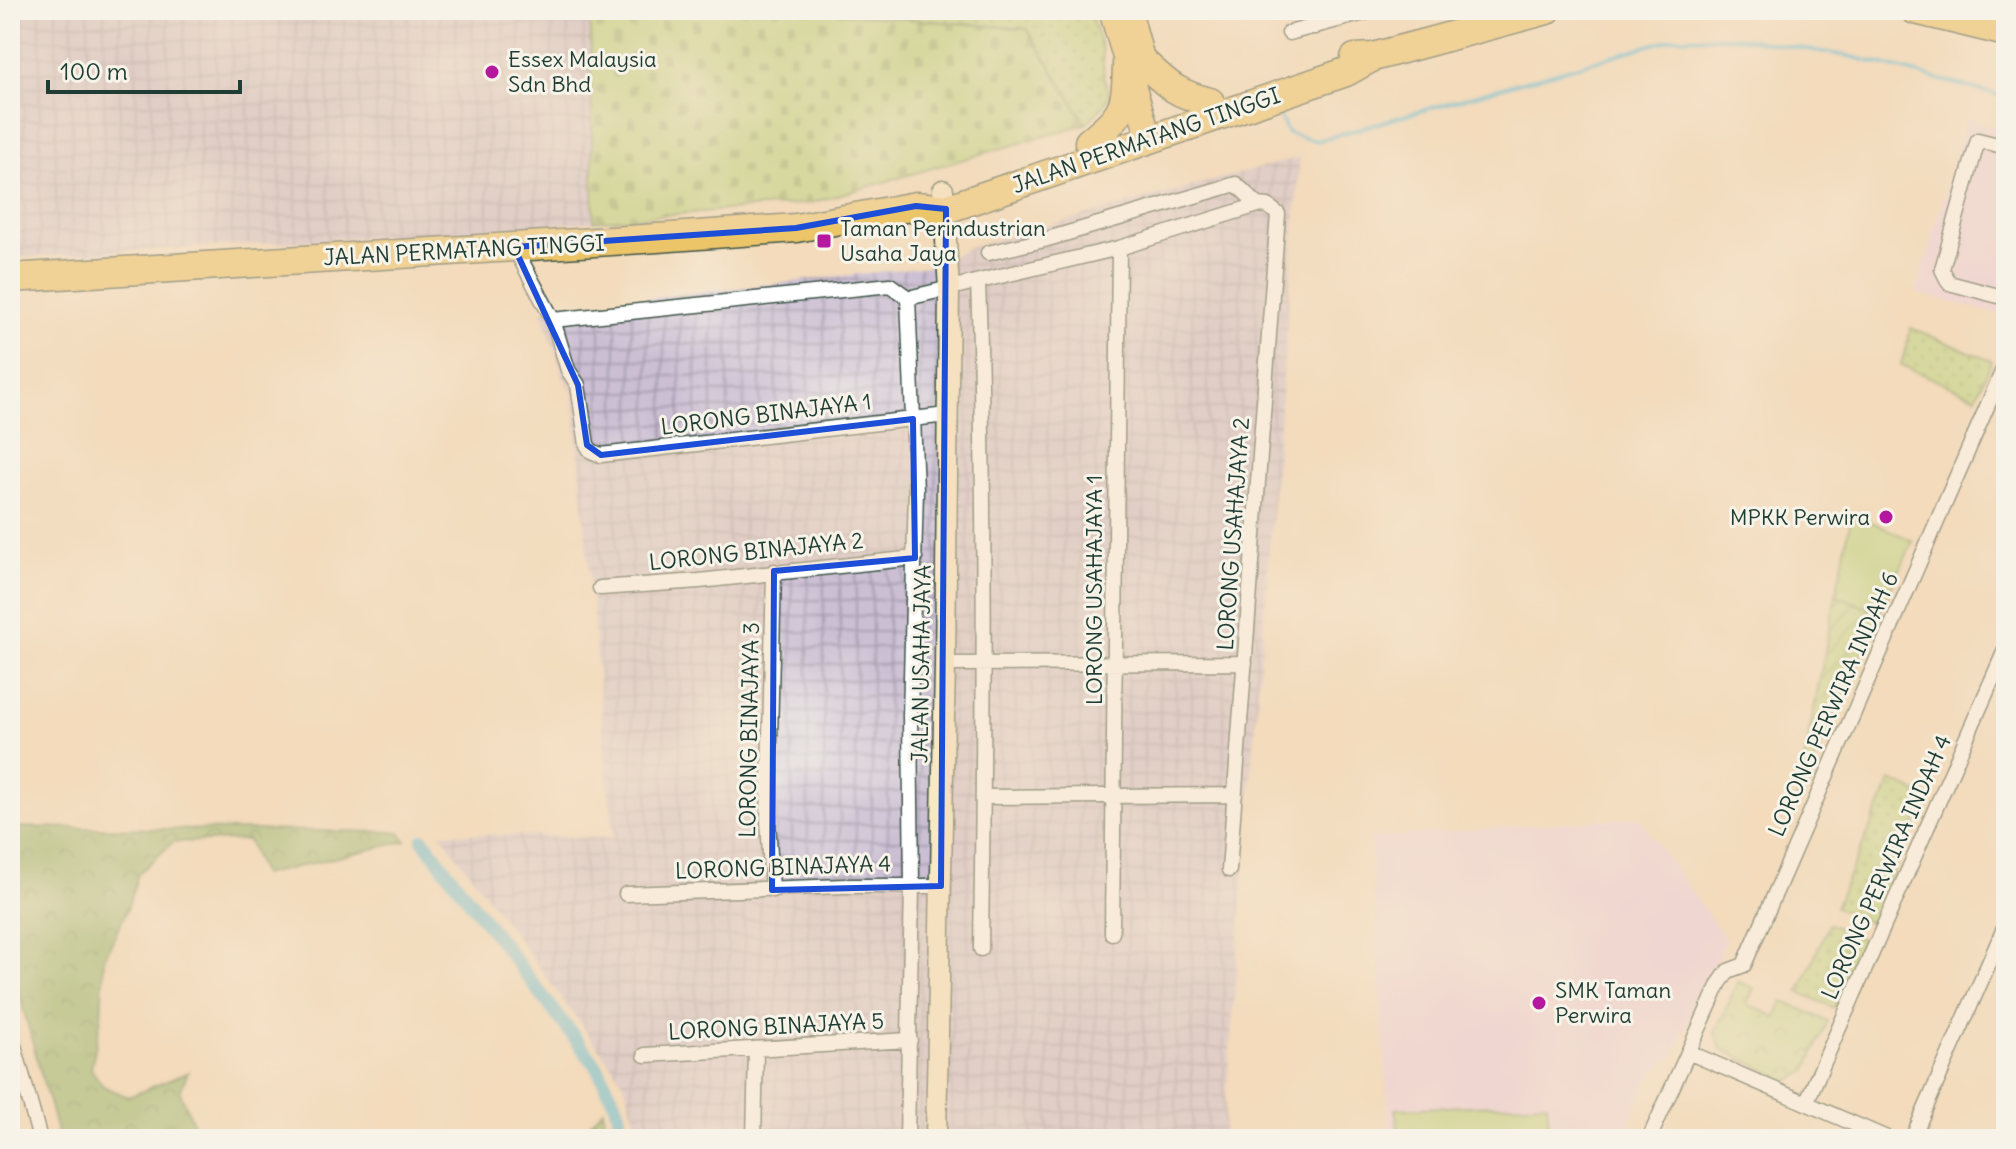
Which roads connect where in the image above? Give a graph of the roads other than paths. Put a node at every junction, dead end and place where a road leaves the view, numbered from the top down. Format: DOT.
graph roads {
  1 [pos="1111,10"];
  2 [pos="1129,10"];
  3 [pos="1310,10"];
  4 [pos="1375,10"];
  5 [pos="1547,10"];
  6 [pos="1915,10"];
  7 [pos="1315,27"];
  8 [pos="2006,32"];
  9 [pos="1289,33"];
  10 [pos="1373,57"];
  11 [pos="1135,63"];
  12 [pos="1210,102"];
  13 [pos="1155,128"];
  14 [pos="1089,142"];
  15 [pos="2006,147"];
  16 [pos="944,199"];
  17 [pos="1263,206"];
  18 [pos="1044,240"];
  19 [pos="514,247"];
  20 [pos="1119,248"];
  21 [pos="988,253"];
  22 [pos="1049,266"];
  23 [pos="10,278"];
  24 [pos="978,282"];
  25 [pos="949,290"];
  26 [pos="908,298"];
  27 [pos="2006,298"];
  28 [pos="553,320"];
  29 [pos="2006,363"];
  30 [pos="947,415"];
  31 [pos="913,419"];
  32 [pos="915,558"];
  33 [pos="774,571"];
  34 [pos="600,588"];
  35 [pos="2006,648"];
  36 [pos="1245,663"];
  37 [pos="945,664"];
  38 [pos="985,664"];
  39 [pos="1115,664"];
  40 [pos="1235,795"];
  41 [pos="1115,796"];
  42 [pos="983,797"];
  43 [pos="1229,870"];
  44 [pos="912,886"];
  45 [pos="941,886"];
  46 [pos="772,890"];
  47 [pos="626,894"];
  48 [pos="2006,924"];
  49 [pos="1112,933"];
  50 [pos="981,949"];
  51 [pos="10,1031"];
  52 [pos="910,1040"];
  53 [pos="756,1050"];
  54 [pos="1688,1052"];
  55 [pos="645,1055"];
  56 [pos="1806,1103"];
  57 [pos="40,1139"];
  58 [pos="754,1139"];
  59 [pos="907,1139"];
  60 [pos="936,1139"];
  61 [pos="1649,1139"];
  62 [pos="1889,1139"];
  63 [pos="1912,1139"];
  1 -- 11 [label="main road"];
  2 -- 11 [label="main road"];
  3 -- 7 [label="street"];
  4 -- 7 [label="street"];
  5 -- 10 [label="highway, JALAN PERMATANG TINGGI"];
  6 -- 8 [label="highway"];
  7 -- 9 [label="street"];
  10 -- 12 [label="highway, JALAN PERMATANG TINGGI"];
  10 -- 13 [label="highway, JALAN PERMATANG TINGGI"];
  11 -- 12 [label="highway"];
  11 -- 13 [label="main road"];
  11 -- 14 [label="highway"];
  12 -- 13 [label="highway, JALAN PERMATANG TINGGI"];
  13 -- 14 [label="highway, JALAN PERMATANG TINGGI"];
  13 -- 16 [label="highway, JALAN PERMATANG TINGGI"];
  14 -- 16 [label="highway, JALAN PERMATANG TINGGI"];
  15 -- 27 [label="street"];
  16 -- 19 [label="highway, JALAN PERMATANG TINGGI"];
  16 -- 25 [label="street, JALAN USAHA JAYA"];
  17 -- 18 [label="street"];
  17 -- 20 [label="street"];
  17 -- 36 [label="street, LORONG USAHAJAYA 2"];
  18 -- 21 [label="street"];
  18 -- 22 [label="street"];
  19 -- 23 [label="highway, JALAN PERMATANG TINGGI"];
  19 -- 28 [label="street"];
  20 -- 22 [label="street"];
  20 -- 39 [label="street, LORONG USAHAJAYA 1"];
  22 -- 24 [label="street"];
  24 -- 25 [label="street"];
  24 -- 38 [label="street"];
  25 -- 26 [label="street"];
  25 -- 30 [label="street, JALAN USAHA JAYA"];
  26 -- 28 [label="street"];
  26 -- 31 [label="street, JALAN USAHA JAYA"];
  28 -- 31 [label="street, LORONG BINAJAYA 1"];
  29 -- 54 [label="street, LORONG PERWIRA INDAH 6"];
  30 -- 31 [label="street, LORONG BINAJAYA 1"];
  30 -- 37 [label="street, JALAN USAHA JAYA"];
  31 -- 32 [label="street, JALAN USAHA JAYA"];
  32 -- 33 [label="street, LORONG BINAJAYA 2"];
  32 -- 44 [label="street, JALAN USAHA JAYA"];
  33 -- 34 [label="street, LORONG BINAJAYA 2"];
  33 -- 46 [label="street, LORONG BINAJAYA 3"];
  35 -- 56 [label="street, LORONG PERWIRA INDAH 4"];
  36 -- 39 [label="street"];
  36 -- 40 [label="street, LORONG USAHAJAYA 2"];
  37 -- 38 [label="street"];
  37 -- 45 [label="street, JALAN USAHA JAYA"];
  38 -- 39 [label="street"];
  38 -- 42 [label="street"];
  39 -- 41 [label="street, LORONG USAHAJAYA 1"];
  40 -- 41 [label="street"];
  40 -- 43 [label="street, LORONG USAHAJAYA 2"];
  41 -- 42 [label="street"];
  41 -- 49 [label="street, LORONG USAHAJAYA 1"];
  42 -- 50 [label="street"];
  44 -- 45 [label="street, LORONG BINAJAYA 4"];
  44 -- 46 [label="street, LORONG BINAJAYA 4"];
  44 -- 52 [label="street, JALAN USAHA JAYA"];
  45 -- 60 [label="street, JALAN USAHA JAYA"];
  46 -- 47 [label="street, LORONG BINAJAYA 4"];
  48 -- 63 [label="street"];
  51 -- 57 [label="street"];
  52 -- 53 [label="street, LORONG BINAJAYA 5"];
  52 -- 59 [label="street, JALAN USAHA JAYA"];
  53 -- 55 [label="street, LORONG BINAJAYA 5"];
  53 -- 58 [label="street"];
  54 -- 56 [label="street"];
  54 -- 61 [label="street, LORONG PERWIRA INDAH 6"];
  56 -- 62 [label="street"];
}
